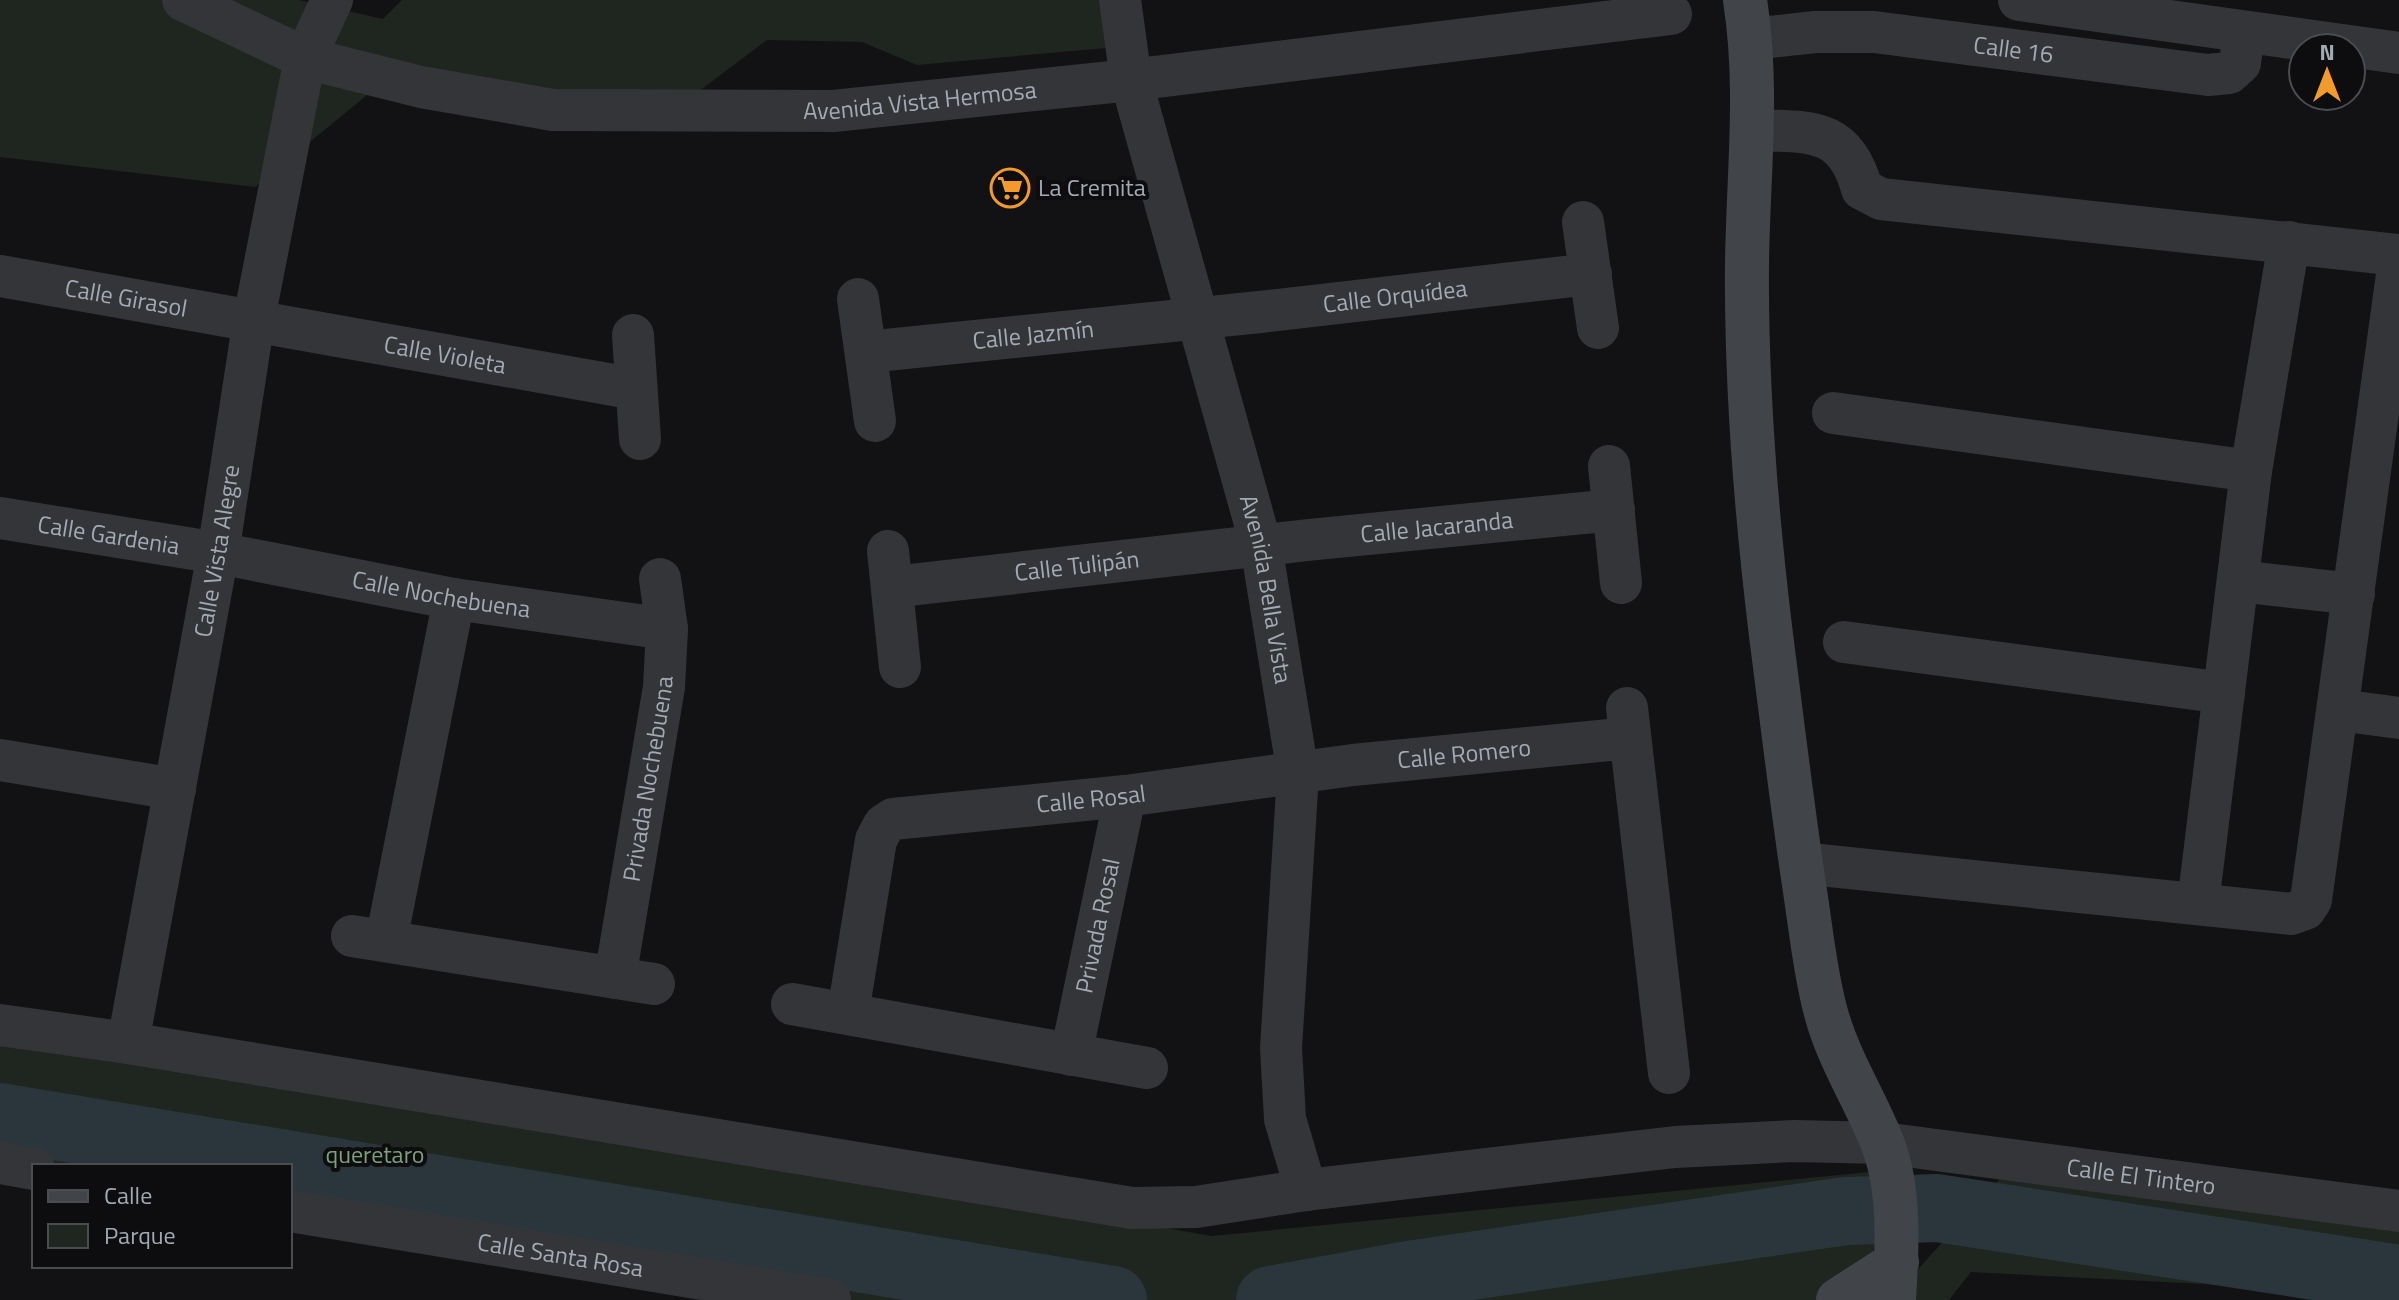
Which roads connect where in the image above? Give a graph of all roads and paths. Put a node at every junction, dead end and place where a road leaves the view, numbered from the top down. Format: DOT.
graph roads {
  1 [pos="183,0"];
  2 [pos="332,0"];
  3 [pos="1120,0"];
  4 [pos="2019,0"];
  5 [pos="1671,14"];
  6 [pos="1875,16"];
  7 [pos="1748,20"];
  8 [pos="2244,32"];
  9 [pos="2399,53"];
  10 [pos="305,58"];
  11 [pos="1131,80"];
  12 [pos="1754,130"];
  13 [pos="1583,222"];
  14 [pos="2289,242"];
  15 [pos="2399,258"];
  16 [pos="1591,274"];
  17 [pos="0,276"];
  18 [pos="858,299"];
  19 [pos="1199,318"];
  20 [pos="254,319"];
  21 [pos="1598,328"];
  22 [pos="633,335"];
  23 [pos="866,352"];
  24 [pos="636,389"];
  25 [pos="1833,413"];
  26 [pos="875,421"];
  27 [pos="640,439"];
  28 [pos="1609,466"];
  29 [pos="2251,471"];
  30 [pos="2384,486"];
  31 [pos="1614,510"];
  32 [pos="0,518"];
  33 [pos="1261,545"];
  34 [pos="218,553"];
  35 [pos="660,579"];
  36 [pos="2238,581"];
  37 [pos="1621,583"];
  38 [pos="2354,594"];
  39 [pos="454,599"];
  40 [pos="667,629"];
  41 [pos="1844,642"];
  42 [pos="900,667"];
  43 [pos="2224,693"];
  44 [pos="2339,710"];
  45 [pos="2399,718"];
  46 [pos="0,760"];
  47 [pos="1298,774"];
  48 [pos="175,789"];
  49 [pos="1125,796"];
  50 [pos="1801,863"];
  51 [pos="2198,904"];
  52 [pos="792,1004"];
  53 [pos="848,1013"];
  54 [pos="0,1025"];
  55 [pos="128,1043"];
  56 [pos="1071,1055"];
  57 [pos="1147,1068"];
  58 [pos="1669,1073"];
  59 [pos="1886,1157"];
  60 [pos="0,1163"];
  61 [pos="32,1169"];
  62 [pos="1306,1190"];
  63 [pos="292,1211"];
  64 [pos="2399,1211"];
  65 [pos="1896,1267"];
  66 [pos="830,1300"];
  67 [pos="1838,1300"];
  1 -- 10 [label="street, Avenida Vista Hermosa"];
  2 -- 10 [label="street"];
  3 -- 11 [label="street, Avenida Bella Vista"];
  4 -- 8 [label="street, Calle 16"];
  5 -- 11 [label="street, Avenida Vista Hermosa"];
  6 -- 7 [label="street, Calle 16"];
  6 -- 8 [label="street, Calle 16"];
  7 -- 12 [label="street"];
  8 -- 9 [label="street, Calle 16"];
  10 -- 11 [label="street, Avenida Vista Hermosa"];
  10 -- 20 [label="street, Calle Vista Alegre"];
  11 -- 19 [label="street, Avenida Bella Vista"];
  12 -- 14 [label="street"];
  12 -- 50 [label="street"];
  13 -- 16 [label="street"];
  14 -- 15 [label="street"];
  14 -- 29 [label="street"];
  15 -- 30 [label="street"];
  16 -- 19 [label="street, Calle Orquídea"];
  16 -- 21 [label="street"];
  17 -- 20 [label="street, Calle Girasol"];
  18 -- 23 [label="street"];
  19 -- 23 [label="street, Calle Jazmín"];
  19 -- 33 [label="street, Avenida Bella Vista"];
  20 -- 24 [label="street, Calle Violeta"];
  20 -- 34 [label="street, Calle Vista Alegre"];
  22 -- 24 [label="street"];
  23 -- 26 [label="street"];
  24 -- 27 [label="street"];
  25 -- 29 [label="street"];
  28 -- 31 [label="street"];
  29 -- 36 [label="street"];
  30 -- 38 [label="street"];
  31 -- 33 [label="street, Calle Jacaranda"];
  31 -- 37 [label="street"];
  32 -- 34 [label="street, Calle Gardenia"];
  33 -- 42 [label="street, Calle Tulipán"];
  33 -- 47 [label="street, Avenida Bella Vista"];
  34 -- 39 [label="street, Calle Nochebuena"];
  34 -- 48 [label="street, Calle Vista Alegre"];
  35 -- 40 [label="street, Privada Nochebuena"];
  36 -- 38 [label="street"];
  36 -- 43 [label="street"];
  38 -- 44 [label="street"];
  39 -- 40 [label="street, Calle Nochebuena"];
  39 -- 40 [label="street, Privada Nochebuena"];
  41 -- 43 [label="street"];
  43 -- 51 [label="street"];
  44 -- 45 [label="street"];
  44 -- 51 [label="street"];
  46 -- 48 [label="street"];
  47 -- 49 [label="street, Calle Rosal"];
  47 -- 58 [label="street, Calle Romero"];
  47 -- 62 [label="street, Avenida Bella Vista"];
  48 -- 55 [label="street, Calle Vista Alegre"];
  49 -- 53 [label="street, Calle Rosal"];
  49 -- 56 [label="street, Privada Rosal"];
  50 -- 51 [label="street"];
  50 -- 59 [label="street"];
  52 -- 53 [label="street"];
  53 -- 56 [label="street"];
  54 -- 55 [label="street, Calle El Tintero"];
  55 -- 62 [label="street, Calle El Tintero"];
  56 -- 57 [label="street"];
  59 -- 62 [label="street, Calle El Tintero"];
  59 -- 64 [label="street, Calle El Tintero"];
  59 -- 65 [label="street"];
  60 -- 61 [label="street"];
  63 -- 66 [label="street, Calle Santa Rosa"];
  65 -- 67 [label="street"];
}
